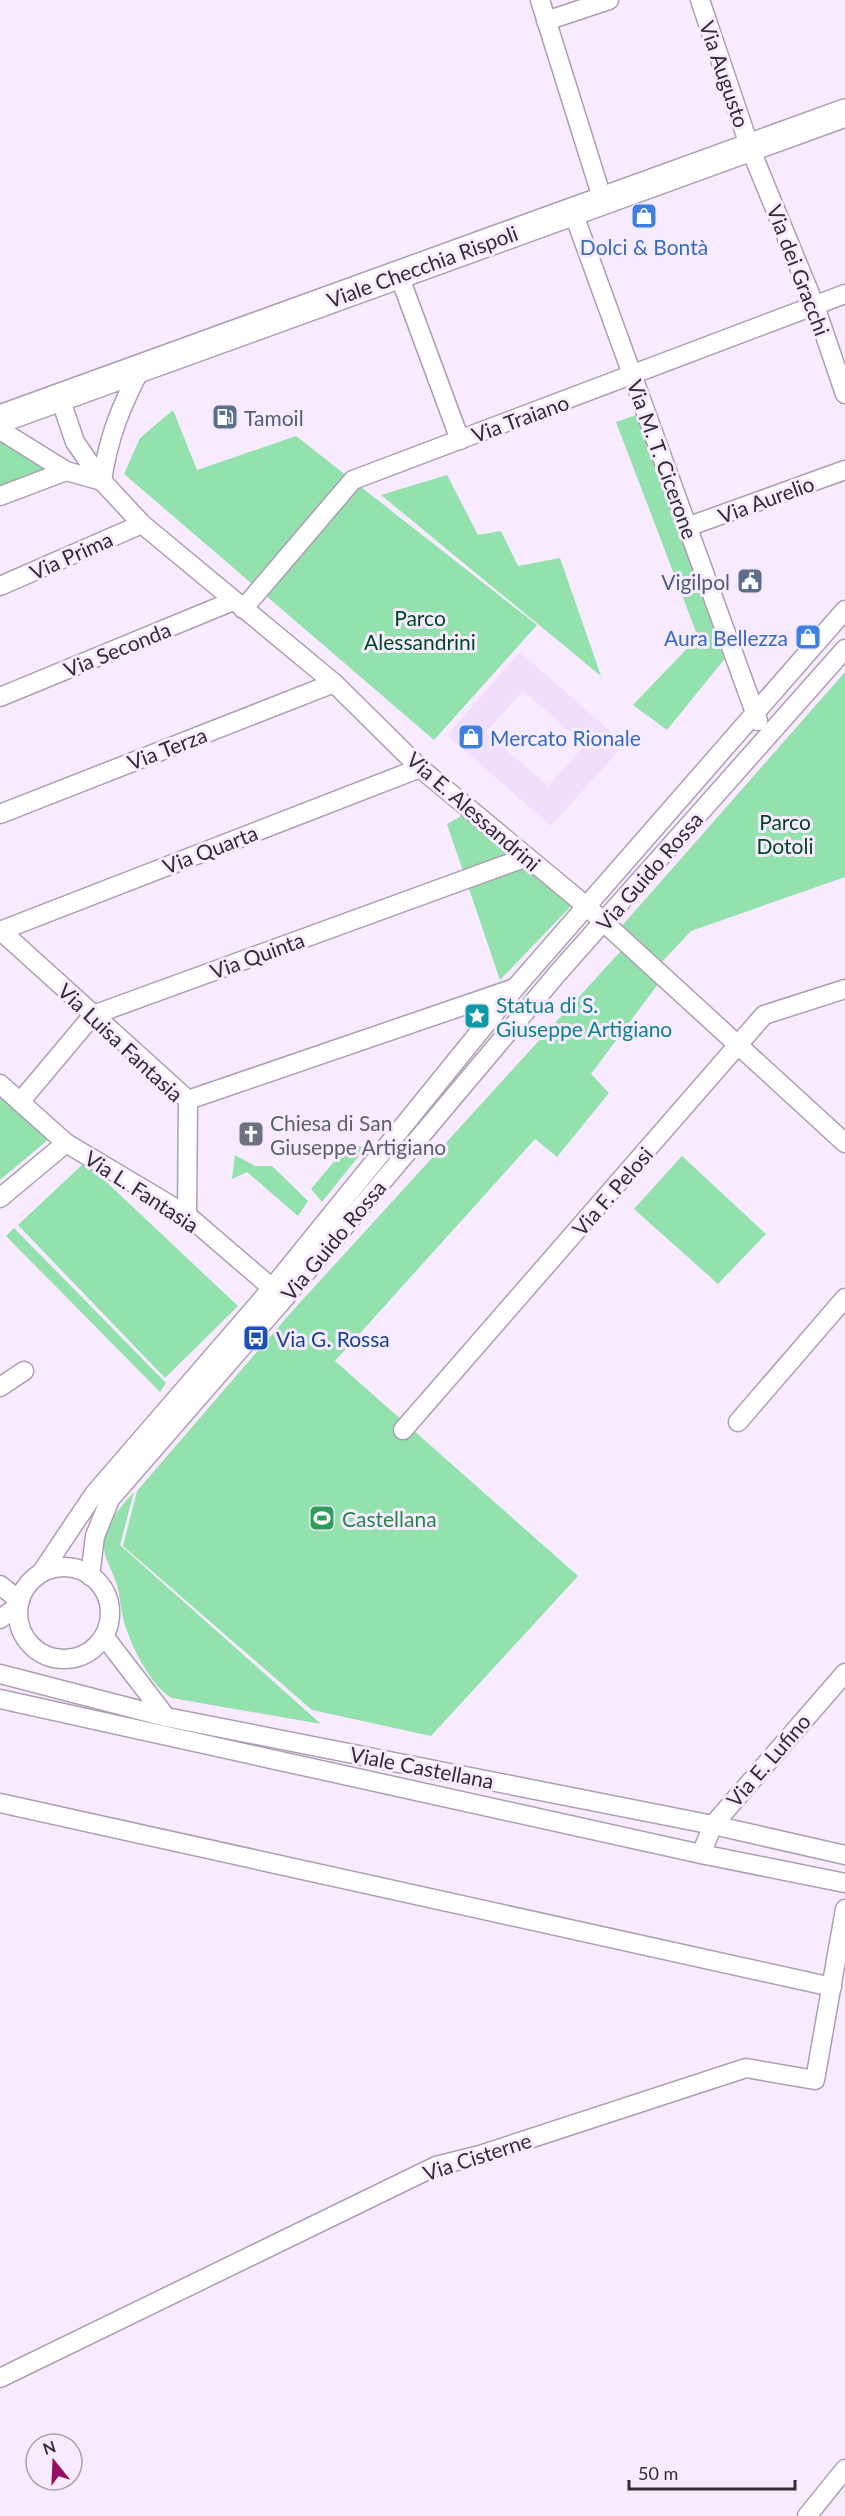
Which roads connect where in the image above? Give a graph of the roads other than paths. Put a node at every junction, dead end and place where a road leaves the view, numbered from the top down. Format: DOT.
graph roads {
  1 [pos="540,0"];
  2 [pos="609,0"];
  3 [pos="700,0"];
  4 [pos="546,21"];
  5 [pos="845,113"];
  6 [pos="750,148"];
  7 [pos="603,201"];
  8 [pos="573,212"];
  9 [pos="399,275"];
  10 [pos="845,294"];
  11 [pos="815,306"];
  12 [pos="141,368"];
  13 [pos="632,376"];
  14 [pos="845,394"];
  15 [pos="60,398"];
  16 [pos="0,420"];
  17 [pos="0,430"];
  18 [pos="460,440"];
  19 [pos="845,470"];
  20 [pos="66,471"];
  21 [pos="102,481"];
  22 [pos="0,496"];
  23 [pos="142,524"];
  24 [pos="687,527"];
  25 [pos="0,586"];
  26 [pos="238,605"];
  27 [pos="845,610"];
  28 [pos="845,649"];
  29 [pos="334,683"];
  30 [pos="0,697"];
  31 [pos="755,712"];
  32 [pos="765,740"];
  33 [pos="420,768"];
  34 [pos="0,814"];
  35 [pos="527,857"];
  36 [pos="585,905"];
  37 [pos="604,922"];
  38 [pos="0,931"];
  39 [pos="557,974"];
  40 [pos="515,988"];
  41 [pos="845,989"];
  42 [pos="93,1015"];
  43 [pos="738,1045"];
  44 [pos="0,1084"];
  45 [pos="188,1100"];
  46 [pos="20,1102"];
  47 [pos="66,1143"];
  48 [pos="845,1143"];
  49 [pos="0,1198"];
  50 [pos="187,1215"];
  51 [pos="277,1295"];
  52 [pos="845,1298"];
  53 [pos="24,1371"];
  54 [pos="0,1387"];
  55 [pos="738,1422"];
  56 [pos="404,1430"];
  57 [pos="41,1573"];
  58 [pos="90,1576"];
  59 [pos="0,1585"];
  60 [pos="19,1604"];
  61 [pos="0,1619"];
  62 [pos="104,1636"];
  63 [pos="50,1657"];
  64 [pos="845,1672"];
  65 [pos="0,1674"];
  66 [pos="32,1683"];
  67 [pos="0,1699"];
  68 [pos="25,1706"];
  69 [pos="166,1717"];
  70 [pos="0,1803"];
  71 [pos="712,1825"];
  72 [pos="701,1854"];
  73 [pos="845,1856"];
  74 [pos="845,1883"];
  75 [pos="845,1909"];
  76 [pos="832,1987"];
  77 [pos="0,2378"];
  78 [pos="845,2469"];
  79 [pos="807,2516"];
  1 -- 4 [label="street"];
  2 -- 4 [label="street"];
  3 -- 6 [label="street, Via Augusto"];
  4 -- 7 [label="street"];
  5 -- 6 [label="main road, Viale Checchia Rispoli"];
  6 -- 7 [label="main road, Viale Checchia Rispoli"];
  6 -- 11 [label="street, Via dei Gracchi"];
  7 -- 8 [label="main road, Viale Checchia Rispoli"];
  8 -- 9 [label="main road, Viale Checchia Rispoli"];
  8 -- 13 [label="street, Via M. T. Cicerone"];
  9 -- 12 [label="main road, Viale Checchia Rispoli"];
  9 -- 18 [label="street"];
  10 -- 11 [label="street, Via Traiano"];
  11 -- 13 [label="street, Via Traiano"];
  11 -- 14 [label="street, Via dei Gracchi"];
  12 -- 15 [label="main road, Viale Checchia Rispoli"];
  12 -- 21 [label="street"];
  13 -- 18 [label="street, Via Traiano"];
  13 -- 24 [label="street, Via M. T. Cicerone"];
  15 -- 16 [label="main road, Viale Checchia Rispoli"];
  15 -- 21 [label="street, Via E. Alessandrini"];
  17 -- 20 [label="street"];
  18 -- 26 [label="street, Via Traiano"];
  19 -- 24 [label="street, Via Aurelio"];
  20 -- 21 [label="street"];
  20 -- 22 [label="street"];
  21 -- 23 [label="street, Via E. Alessandrini"];
  23 -- 25 [label="street, Via Prima"];
  23 -- 26 [label="street, Via E. Alessandrini"];
  24 -- 31 [label="street, Via M. T. Cicerone"];
  26 -- 29 [label="street, Via E. Alessandrini"];
  26 -- 30 [label="street, Via Seconda"];
  27 -- 31 [label="street"];
  28 -- 32 [label="street, Via Guido Rossa"];
  29 -- 33 [label="street, Via E. Alessandrini"];
  29 -- 34 [label="street, Via Terza"];
  31 -- 32 [label="street, Via M. T. Cicerone"];
  31 -- 36 [label="street"];
  32 -- 37 [label="street, Via Guido Rossa"];
  33 -- 35 [label="street, Via E. Alessandrini"];
  33 -- 38 [label="street, Via Quarta"];
  35 -- 36 [label="street, Via E. Alessandrini"];
  35 -- 42 [label="street, Via Quinta"];
  36 -- 37 [label="street, Via E. Alessandrini"];
  36 -- 40 [label="street"];
  37 -- 39 [label="street, Via Guido Rossa"];
  37 -- 43 [label="street, Via E. Alessandrini"];
  38 -- 42 [label="street, Via Luisa Fantasia"];
  39 -- 40 [label="street"];
  39 -- 51 [label="street, Via Guido Rossa"];
  40 -- 45 [label="street"];
  40 -- 51 [label="street"];
  41 -- 43 [label="street, Via F. Pelosi"];
  42 -- 45 [label="street, Via Luisa Fantasia"];
  42 -- 46 [label="street, Via Quinta"];
  43 -- 48 [label="street, Via E. Alessandrini"];
  43 -- 56 [label="street, Via F. Pelosi"];
  44 -- 46 [label="street, Via L. Fantasia"];
  45 -- 50 [label="street, Via Luisa Fantasia"];
  46 -- 47 [label="street, Via L. Fantasia"];
  47 -- 49 [label="street"];
  47 -- 50 [label="street, Via L. Fantasia"];
  50 -- 51 [label="street, Via L. Fantasia"];
  51 -- 57 [label="street"];
  51 -- 58 [label="street, Via Guido Rossa"];
  52 -- 55 [label="street"];
  53 -- 54 [label="street"];
  57 -- 58 [label="street"];
  57 -- 60 [label="street"];
  58 -- 62 [label="street"];
  59 -- 60 [label="street"];
  60 -- 61 [label="street"];
  60 -- 63 [label="street"];
  62 -- 63 [label="street"];
  62 -- 69 [label="street"];
  63 -- 66 [label="street"];
  64 -- 71 [label="street, Via E. Lufino"];
  65 -- 66 [label="street, Viale Castellana"];
  66 -- 68 [label="street"];
  66 -- 69 [label="street, Viale Castellana"];
  67 -- 68 [label="street"];
  68 -- 72 [label="street"];
  69 -- 71 [label="street, Viale Castellana"];
  70 -- 76 [label="street"];
  71 -- 72 [label="street, Via E. Lufino"];
  71 -- 73 [label="street, Viale Castellana"];
  72 -- 74 [label="street"];
  75 -- 76 [label="street, Via Cisterne"];
  76 -- 77 [label="street, Via Cisterne"];
  78 -- 79 [label="street"];
}
